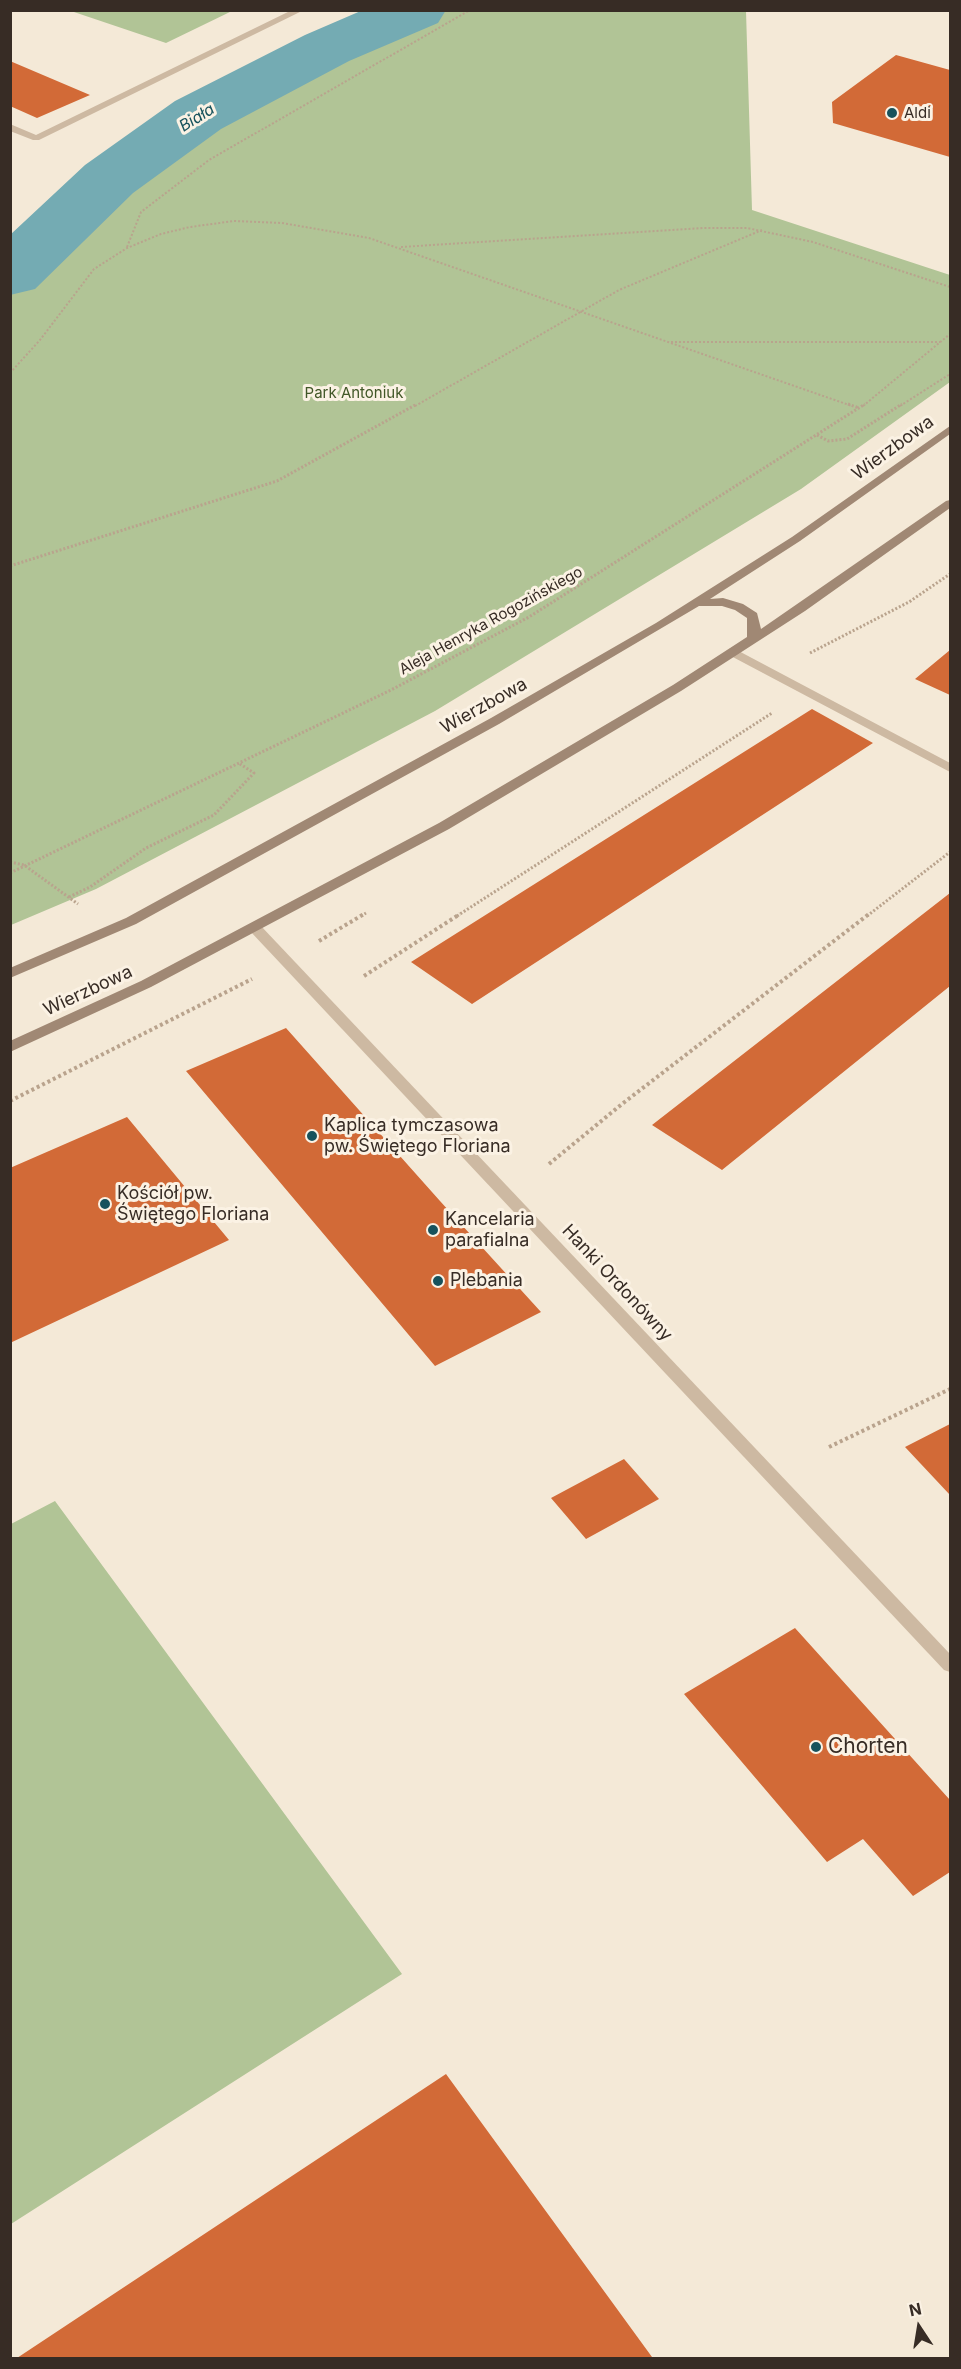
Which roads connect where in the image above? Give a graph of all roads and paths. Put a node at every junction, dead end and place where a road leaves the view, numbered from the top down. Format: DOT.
graph roads {
  1 [pos="300,10"];
  2 [pos="470,10"];
  3 [pos="10,127"];
  4 [pos="762,230"];
  5 [pos="127,248"];
  6 [pos="397,248"];
  7 [pos="951,287"];
  8 [pos="582,312"];
  9 [pos="950,334"];
  10 [pos="667,342"];
  11 [pos="940,342"];
  12 [pos="10,373"];
  13 [pos="951,374"];
  14 [pos="860,408"];
  15 [pos="951,429"];
  16 [pos="817,435"];
  17 [pos="951,503"];
  18 [pos="10,566"];
  19 [pos="695,604"];
  20 [pos="753,639"];
  21 [pos="733,652"];
  22 [pos="805,691"];
  23 [pos="240,764"];
  24 [pos="951,768"];
  25 [pos="951,852"];
  26 [pos="10,862"];
  27 [pos="24,865"];
  28 [pos="10,873"];
  29 [pos="255,928"];
  30 [pos="322,939"];
  31 [pos="288,962"];
  32 [pos="10,974"];
  33 [pos="364,976"];
  34 [pos="10,1047"];
  35 [pos="10,1101"];
  36 [pos="549,1164"];
  37 [pos="951,1389"];
  38 [pos="828,1447"];
  39 [pos="951,1665"];
  1 -- 3 [label="street"];
  2 -- 5 [label="path"];
  4 -- 6 [label="path"];
  4 -- 7 [label="path"];
  4 -- 8 [label="path"];
  5 -- 6 [label="path"];
  5 -- 12 [label="path"];
  6 -- 8 [label="path"];
  8 -- 10 [label="path"];
  8 -- 18 [label="path"];
  9 -- 11 [label="path, Aleja Henryka Rogozińskiego"];
  10 -- 11 [label="path"];
  10 -- 14 [label="path"];
  11 -- 14 [label="path, Aleja Henryka Rogozińskiego"];
  13 -- 16 [label="path"];
  14 -- 16 [label="path, Aleja Henryka Rogozińskiego"];
  15 -- 19 [label="main road, Wierzbowa"];
  16 -- 23 [label="path, Aleja Henryka Rogozińskiego"];
  17 -- 20 [label="main road, Wierzbowa"];
  19 -- 20 [label="main road"];
  19 -- 32 [label="main road, Wierzbowa"];
  20 -- 21 [label="main road, Wierzbowa"];
  21 -- 22 [label="street"];
  21 -- 29 [label="main road, Wierzbowa"];
  22 -- 24 [label="street"];
  22 -- 33 [label="path"];
  23 -- 27 [label="path, Aleja Henryka Rogozińskiego"];
  23 -- 27 [label="path"];
  25 -- 36 [label="path"];
  26 -- 27 [label="path"];
  27 -- 28 [label="path, Aleja Henryka Rogozińskiego"];
  29 -- 31 [label="street, Hanki Ordonówny"];
  29 -- 34 [label="main road, Wierzbowa"];
  30 -- 31 [label="path"];
  31 -- 35 [label="path"];
  31 -- 39 [label="street, Hanki Ordonówny"];
  37 -- 38 [label="path"];
}
